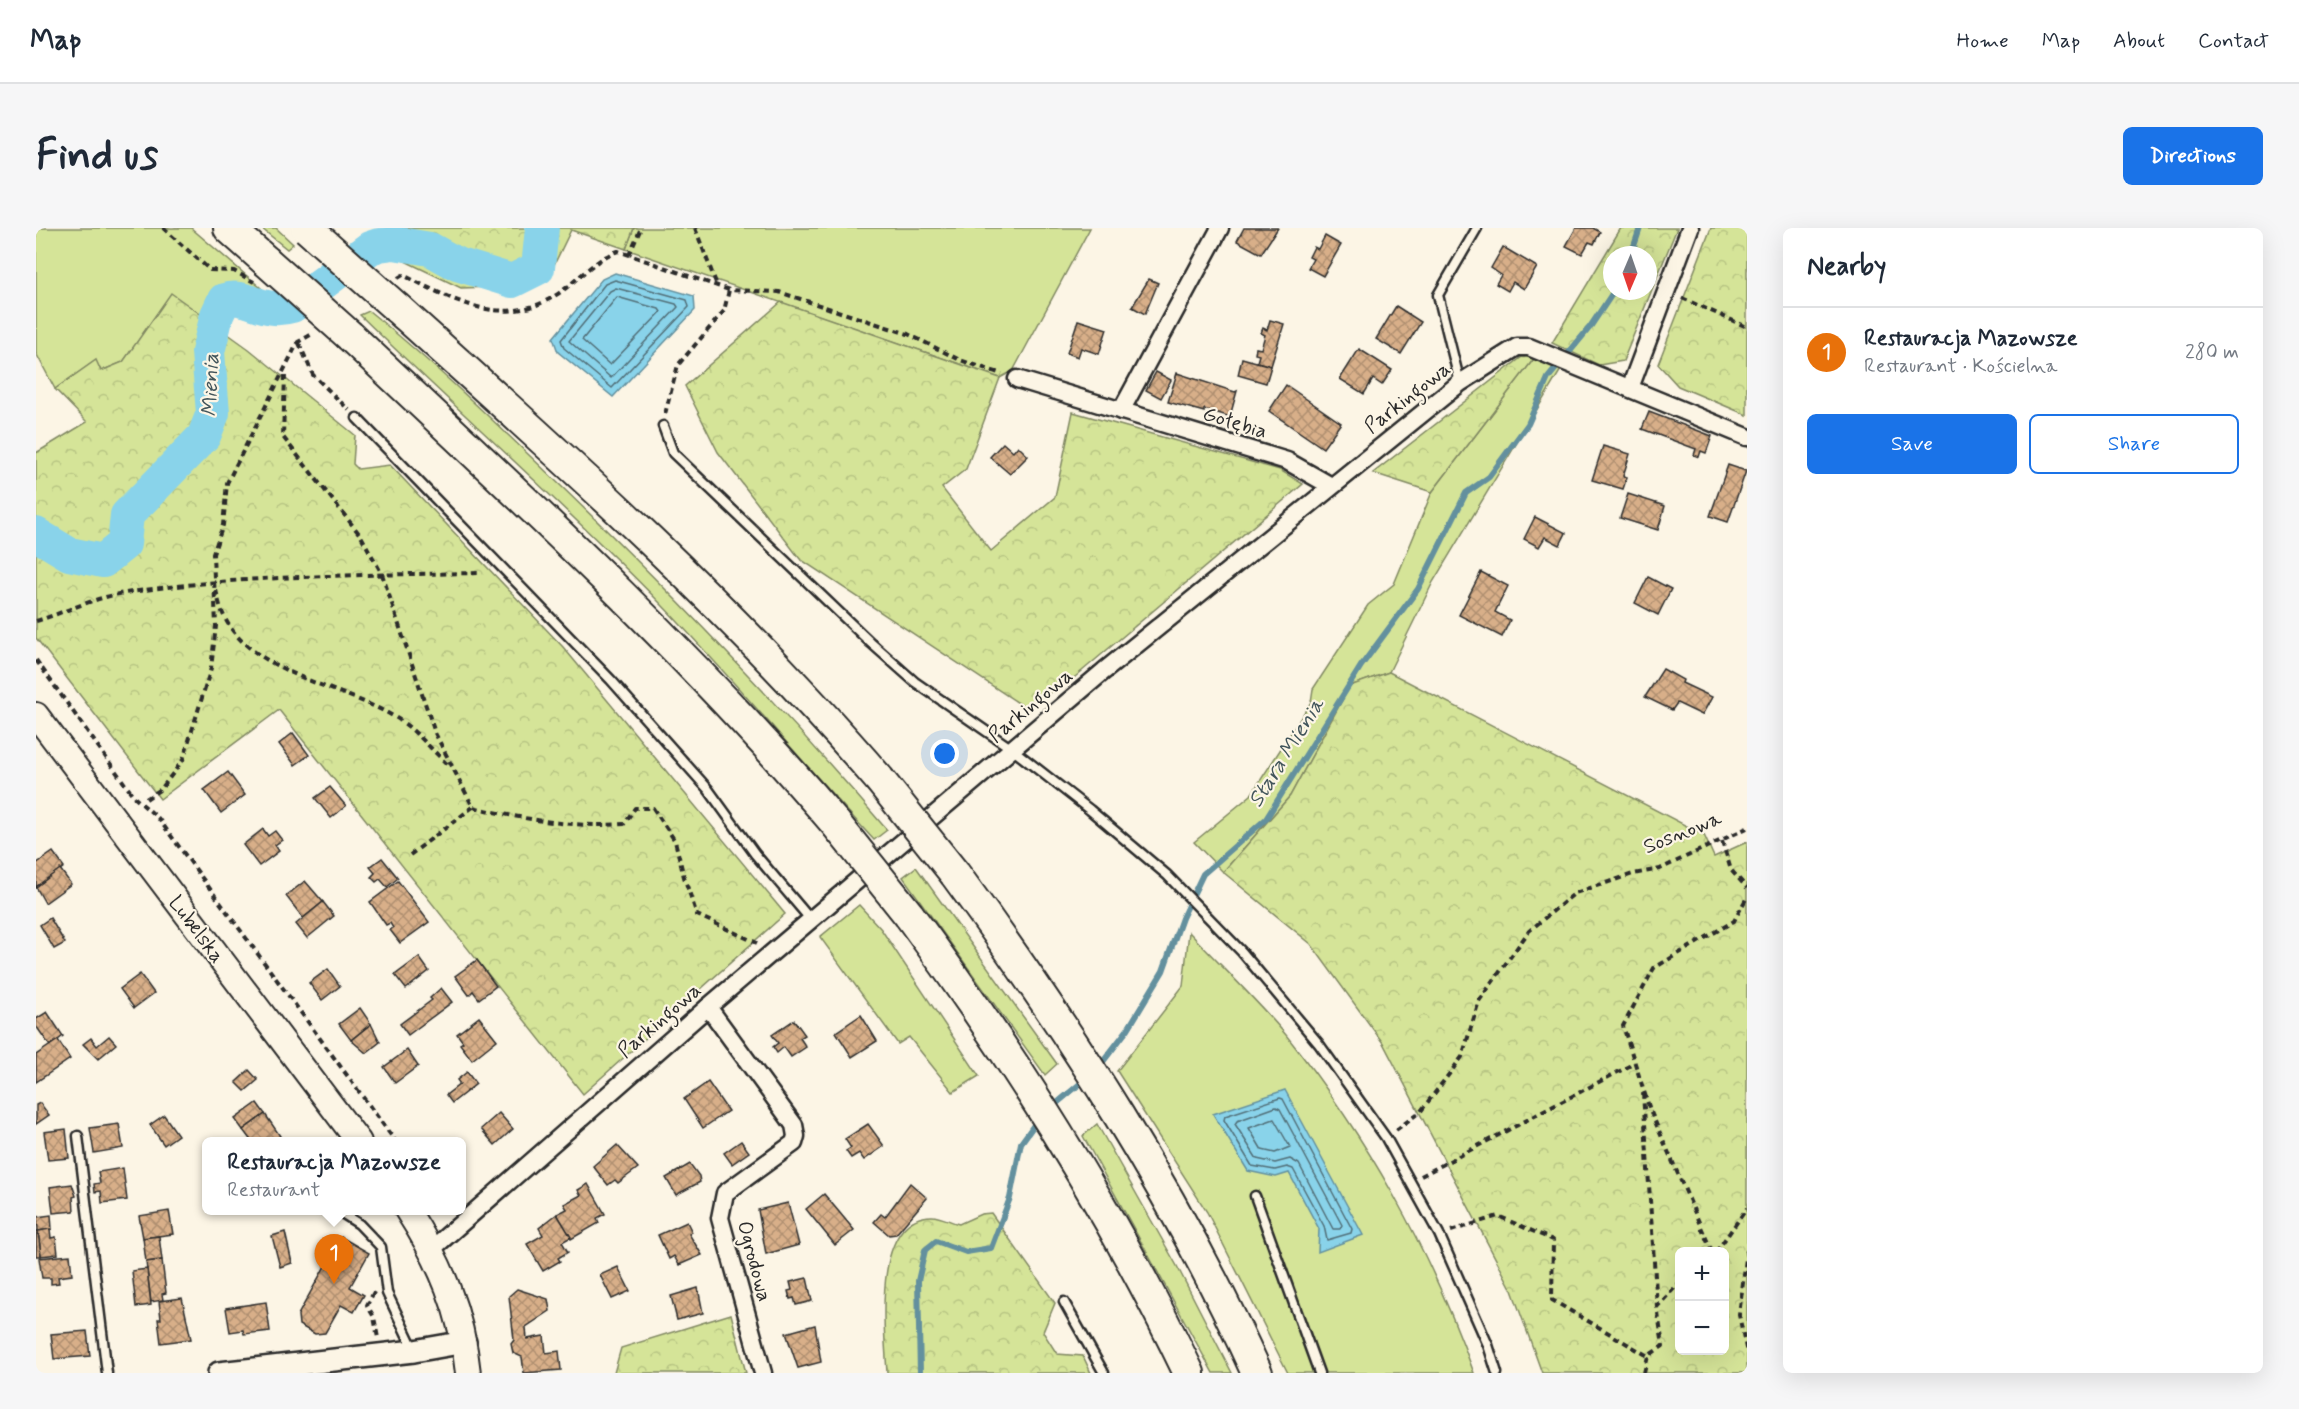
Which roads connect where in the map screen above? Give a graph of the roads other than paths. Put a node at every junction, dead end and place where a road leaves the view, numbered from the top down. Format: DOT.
graph roads {
  1 [pos="229,228"];
  2 [pos="307,228"];
  3 [pos="1220,228"];
  4 [pos="1477,228"];
  5 [pos="1690,228"];
  6 [pos="1017,379"];
  7 [pos="1460,383"];
  8 [pos="1630,388"];
  9 [pos="1121,411"];
  10 [pos="357,418"];
  11 [pos="663,426"];
  12 [pos="1747,437"];
  13 [pos="1331,486"];
  14 [pos="36,715"];
  15 [pos="1012,749"];
  16 [pos="812,920"];
  17 [pos="708,1007"];
  18 [pos="78,1137"];
  19 [pos="355,1137"];
  20 [pos="1255,1196"];
  21 [pos="345,1215"];
  22 [pos="410,1215"];
  23 [pos="432,1249"];
  24 [pos="1064,1302"];
  25 [pos="465,1342"];
  26 [pos="414,1351"];
  27 [pos="107,1373"];
  28 [pos="219,1373"];
  29 [pos="468,1373"];
  30 [pos="763,1373"];
  31 [pos="1104,1373"];
  32 [pos="1189,1373"];
  33 [pos="1257,1373"];
  34 [pos="1319,1373"];
  35 [pos="1497,1373"];
  1 -- 32 [label="highway, bridge"];
  2 -- 33 [label="highway, bridge"];
  3 -- 9 [label="street"];
  4 -- 7 [label="lane"];
  5 -- 8 [label="street"];
  6 -- 9 [label="street, Gołębia"];
  7 -- 8 [label="street, Parkingowa"];
  7 -- 13 [label="street, Parkingowa"];
  8 -- 12 [label="street"];
  9 -- 13 [label="street, Gołębia"];
  10 -- 16 [label="lane"];
  11 -- 15 [label="lane"];
  13 -- 15 [label="street, Parkingowa"];
  14 -- 19 [label="main road, Lubelska"];
  15 -- 16 [label="street, Parkingowa"];
  15 -- 35 [label="lane"];
  16 -- 17 [label="street, Parkingowa"];
  17 -- 23 [label="street, Parkingowa"];
  17 -- 30 [label="street, Ogrodowa"];
  18 -- 27 [label="lane"];
  20 -- 34 [label="lane"];
  21 -- 26 [label="lane"];
  22 -- 23 [label="main road"];
  23 -- 25 [label="main road"];
  24 -- 31 [label="lane"];
  25 -- 26 [label="street"];
  25 -- 29 [label="main road"];
  26 -- 28 [label="street"];
}
